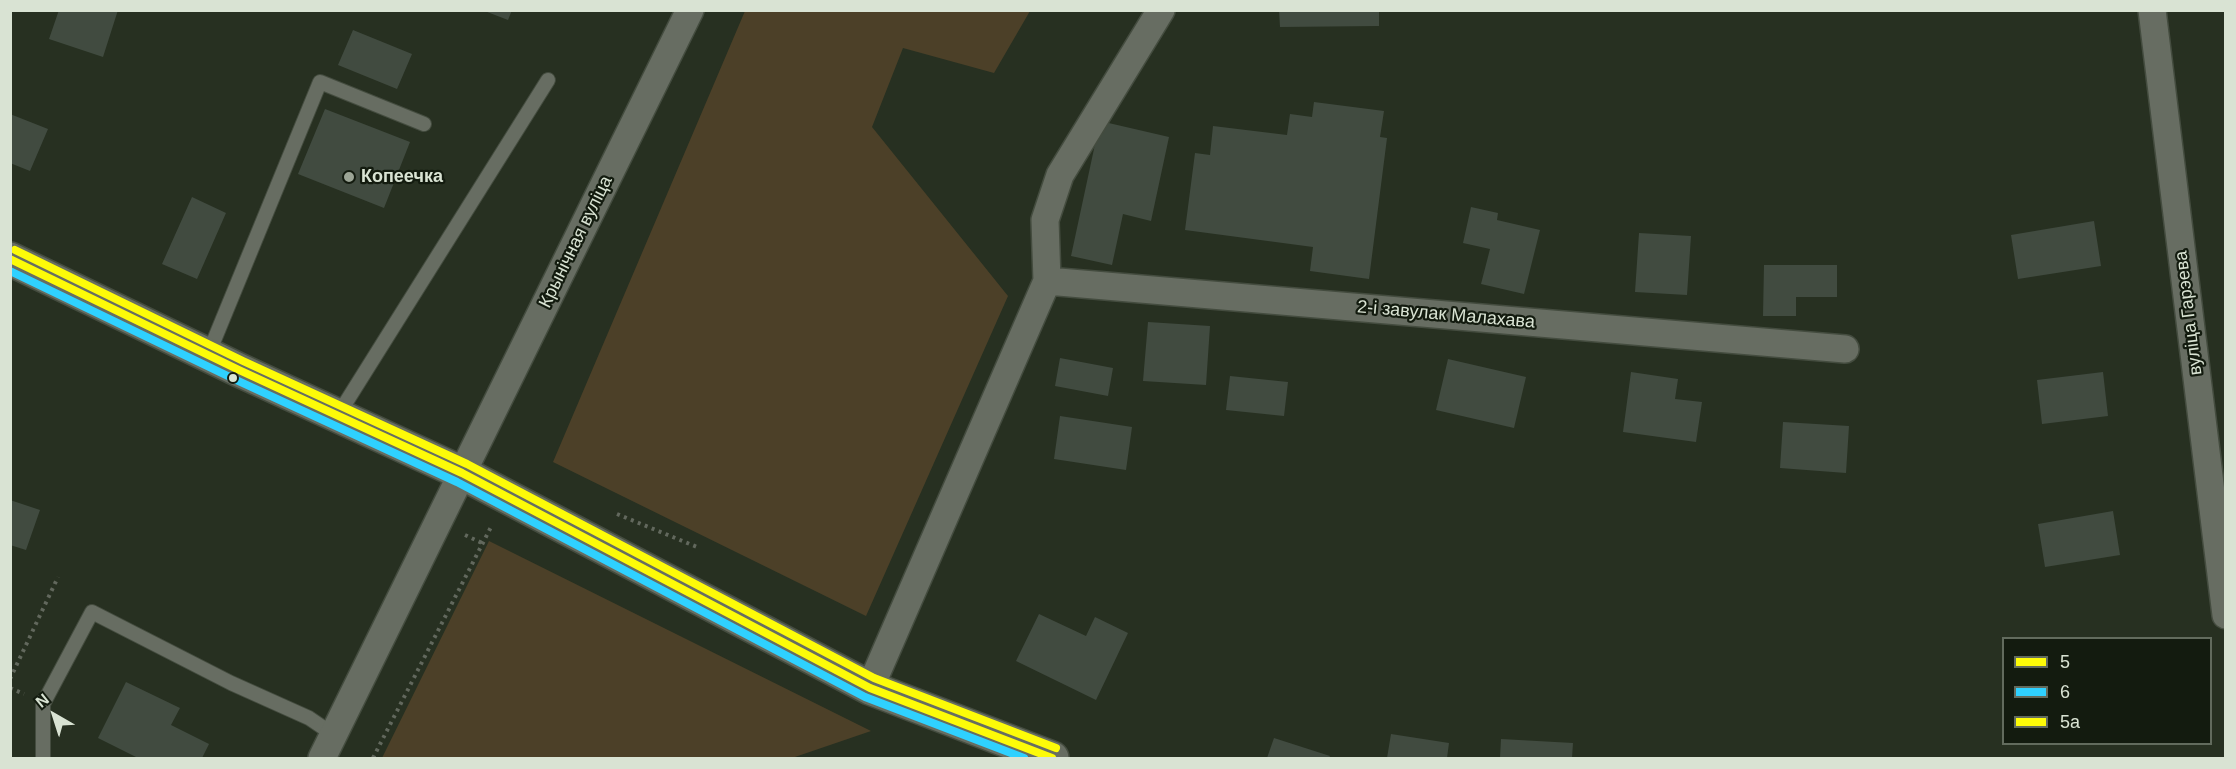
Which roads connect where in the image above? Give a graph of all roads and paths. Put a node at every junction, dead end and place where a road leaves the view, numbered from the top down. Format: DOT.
graph roads {
  1 [pos="690,10"];
  2 [pos="1161,10"];
  3 [pos="2152,10"];
  4 [pos="548,80"];
  5 [pos="424,124"];
  6 [pos="10,259"];
  7 [pos="1047,281"];
  8 [pos="1845,349"];
  9 [pos="208,355"];
  10 [pos="338,415"];
  11 [pos="462,473"];
  12 [pos="508,497"];
  13 [pos="609,510"];
  14 [pos="697,548"];
  15 [pos="58,577"];
  16 [pos="2226,615"];
  17 [pos="10,679"];
  18 [pos="870,688"];
  19 [pos="328,747"];
  20 [pos="43,759"];
  21 [pos="373,759"];
  22 [pos="1052,759"];
  1 -- 11 [label="street, Крынічная вуліца"];
  2 -- 7 [label="street"];
  3 -- 16 [label="street, вуліца Гарэева"];
  4 -- 10 [label="lane"];
  5 -- 9 [label="lane"];
  6 -- 9 [label="street"];
  7 -- 8 [label="street, 2-і завулак Малахава"];
  7 -- 18 [label="street"];
  9 -- 10 [label="street"];
  10 -- 11 [label="street"];
  11 -- 12 [label="street"];
  11 -- 19 [label="street, Крынічная вуліца"];
  12 -- 18 [label="street"];
  12 -- 21 [label="path"];
  13 -- 14 [label="path"];
  15 -- 17 [label="path"];
  18 -- 22 [label="street"];
  19 -- 20 [label="lane"];
}
